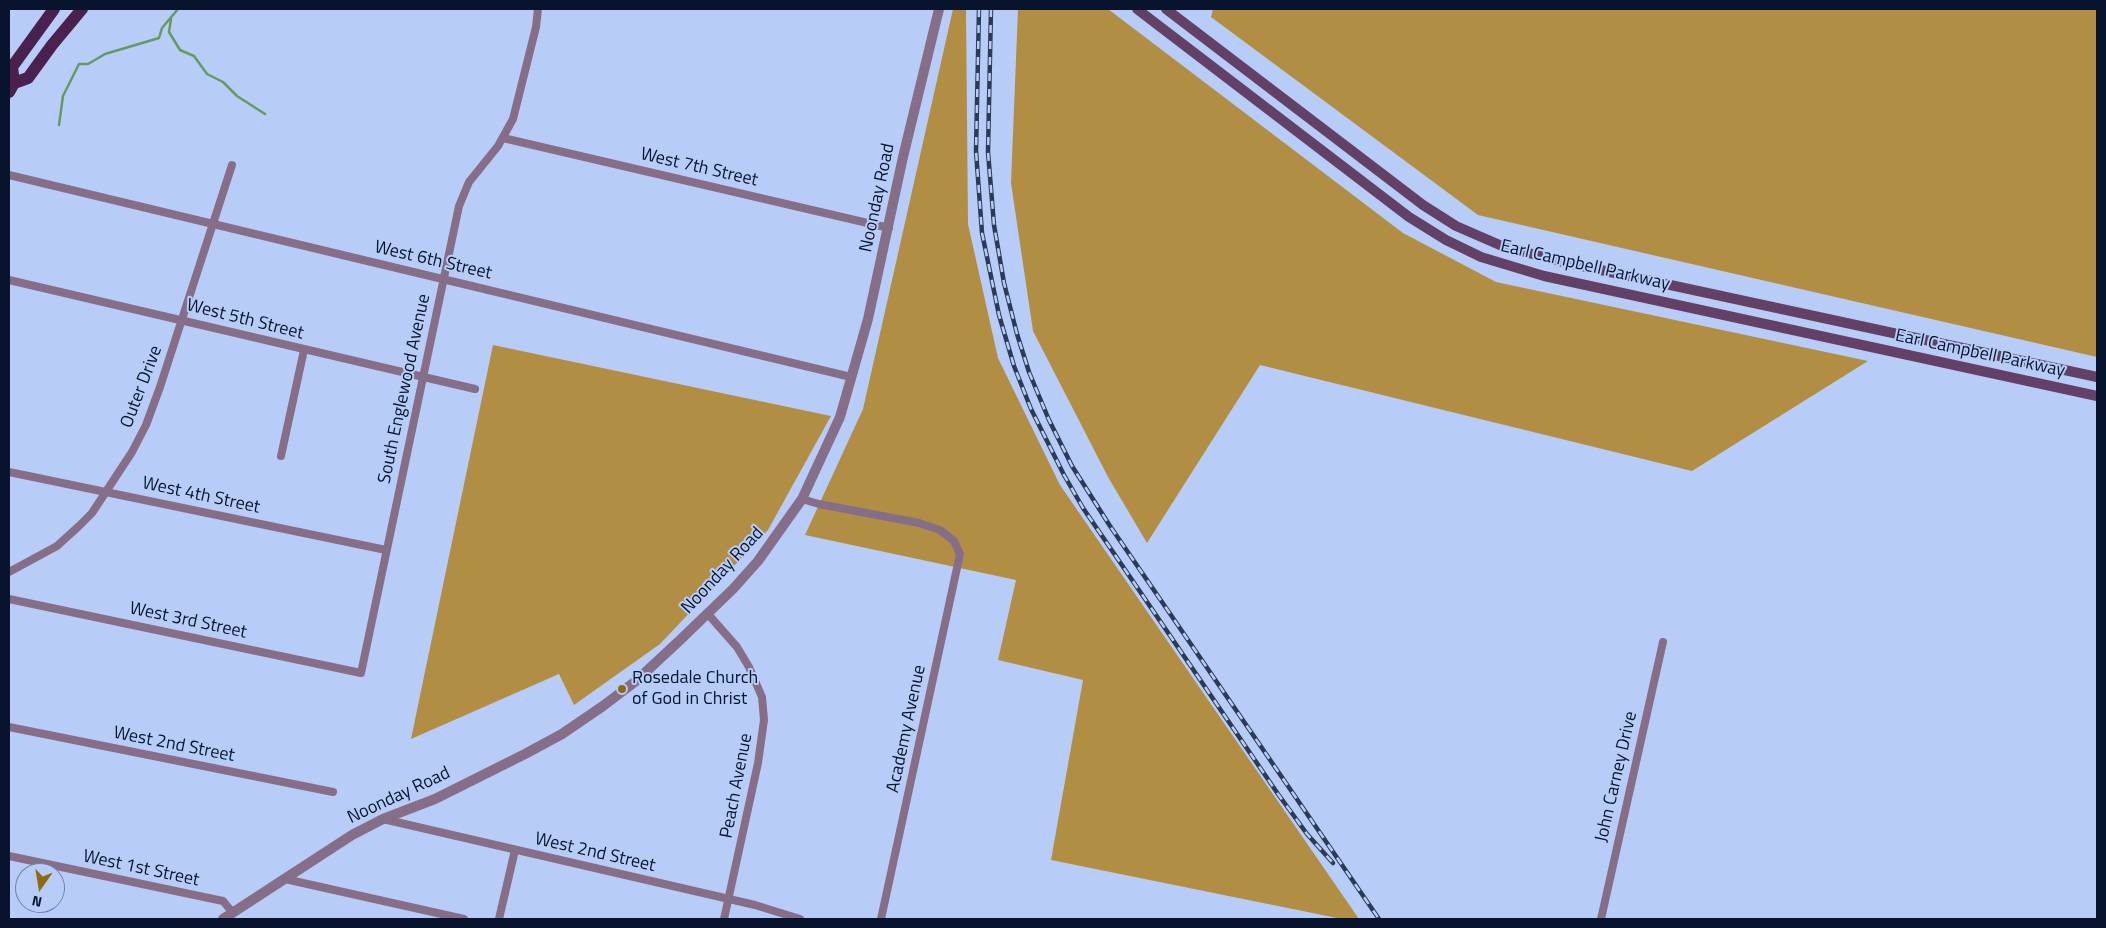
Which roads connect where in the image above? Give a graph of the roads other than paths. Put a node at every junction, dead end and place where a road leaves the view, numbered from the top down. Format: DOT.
graph roads {
  1 [pos="54,9"];
  2 [pos="82,9"];
  3 [pos="538,9"];
  4 [pos="939,9"];
  5 [pos="1136,9"];
  6 [pos="1166,9"];
  7 [pos="10,66"];
  8 [pos="28,78"];
  9 [pos="12,87"];
  10 [pos="503,138"];
  11 [pos="232,165"];
  12 [pos="9,175"];
  13 [pos="214,224"];
  14 [pos="889,228"];
  15 [pos="1522,252"];
  16 [pos="1517,269"];
  17 [pos="443,278"];
  18 [pos="9,280"];
  19 [pos="182,320"];
  20 [pos="304,350"];
  21 [pos="425,376"];
  22 [pos="2093,376"];
  23 [pos="851,377"];
  24 [pos="475,389"];
  25 [pos="2086,393"];
  26 [pos="2097,396"];
  27 [pos="281,456"];
  28 [pos="9,472"];
  29 [pos="106,491"];
  30 [pos="802,499"];
  31 [pos="386,550"];
  32 [pos="9,572"];
  33 [pos="9,600"];
  34 [pos="707,614"];
  35 [pos="1663,642"];
  36 [pos="361,673"];
  37 [pos="9,727"];
  38 [pos="333,792"];
  39 [pos="383,819"];
  40 [pos="515,850"];
  41 [pos="9,856"];
  42 [pos="285,879"];
  43 [pos="728,899"];
  44 [pos="233,913"];
  45 [pos="223,919"];
  46 [pos="464,919"];
  47 [pos="499,919"];
  48 [pos="724,919"];
  49 [pos="800,919"];
  50 [pos="881,919"];
  51 [pos="1601,919"];
  1 -- 7 [label="main road"];
  2 -- 8 [label="main road"];
  3 -- 10 [label="street, South Englewood Avenue"];
  4 -- 14 [label="street, Noonday Road"];
  5 -- 16 [label="main road, Earl Campbell Parkway"];
  6 -- 15 [label="main road, Earl Campbell Parkway"];
  7 -- 8 [label="street"];
  7 -- 9 [label="main road"];
  8 -- 9 [label="main road"];
  10 -- 14 [label="street, West 7th Street"];
  10 -- 17 [label="street, South Englewood Avenue"];
  11 -- 13 [label="street, Outer Drive"];
  12 -- 13 [label="street, West 6th Street"];
  13 -- 17 [label="street, West 6th Street"];
  13 -- 19 [label="street, Outer Drive"];
  14 -- 23 [label="street, Noonday Road"];
  15 -- 16 [label="main road"];
  15 -- 22 [label="main road, Earl Campbell Parkway"];
  16 -- 25 [label="main road, Earl Campbell Parkway"];
  17 -- 21 [label="street, South Englewood Avenue"];
  17 -- 23 [label="street, West 6th Street"];
  18 -- 19 [label="street, West 5th Street"];
  19 -- 20 [label="street, West 5th Street"];
  19 -- 29 [label="street, Outer Drive"];
  20 -- 21 [label="street, West 5th Street"];
  20 -- 27 [label="street"];
  21 -- 24 [label="street, West 5th Street"];
  21 -- 31 [label="street, South Englewood Avenue"];
  22 -- 25 [label="main road"];
  23 -- 30 [label="street, Noonday Road"];
  25 -- 26 [label="main road, Earl Campbell Parkway"];
  28 -- 29 [label="street, West 4th Street"];
  29 -- 31 [label="street, West 4th Street"];
  29 -- 32 [label="street, Outer Drive"];
  30 -- 34 [label="street, Noonday Road"];
  30 -- 50 [label="street, Academy Avenue"];
  31 -- 36 [label="street, South Englewood Avenue"];
  33 -- 36 [label="street, West 3rd Street"];
  34 -- 39 [label="street, Noonday Road"];
  34 -- 43 [label="street, Peach Avenue"];
  35 -- 51 [label="street, John Carney Drive"];
  37 -- 38 [label="street, West 2nd Street"];
  39 -- 40 [label="street, West 2nd Street"];
  39 -- 42 [label="street, Noonday Road"];
  40 -- 43 [label="street, West 2nd Street"];
  40 -- 47 [label="street"];
  41 -- 44 [label="street, West 1st Street"];
  42 -- 44 [label="street, Noonday Road"];
  42 -- 46 [label="street"];
  43 -- 48 [label="street, Peach Avenue"];
  43 -- 49 [label="street, West 2nd Street"];
  44 -- 45 [label="street, Noonday Road"];
}
